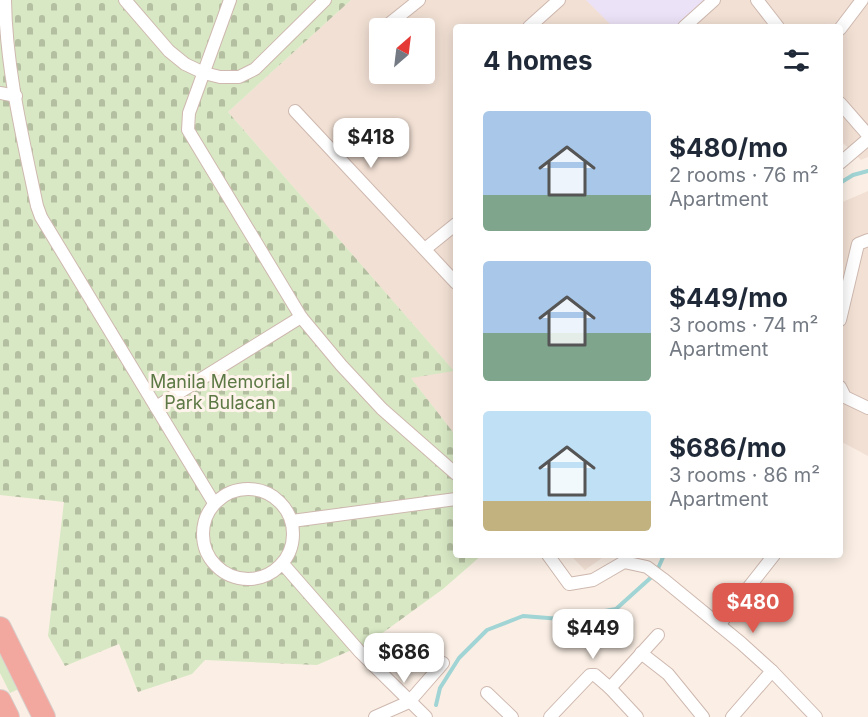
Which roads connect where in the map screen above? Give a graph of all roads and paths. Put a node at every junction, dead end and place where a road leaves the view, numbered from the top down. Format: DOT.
graph roads {
  1 [pos="5,0"];
  2 [pos="125,0"];
  3 [pos="230,0"];
  4 [pos="326,0"];
  5 [pos="419,0"];
  6 [pos="559,0"];
  7 [pos="714,0"];
  8 [pos="757,0"];
  9 [pos="862,0"];
  10 [pos="396,18"];
  11 [pos="532,24"];
  12 [pos="687,24"];
  13 [pos="776,24"];
  14 [pos="843,25"];
  15 [pos="204,73"];
  16 [pos="0,93"];
  17 [pos="16,96"];
  18 [pos="843,107"];
  19 [pos="295,111"];
  20 [pos="868,137"];
  21 [pos="843,160"];
  22 [pos="453,226"];
  23 [pos="868,240"];
  24 [pos="425,249"];
  25 [pos="453,280"];
  26 [pos="843,307"];
  27 [pos="301,317"];
  28 [pos="843,393"];
  29 [pos="156,407"];
  30 [pos="868,408"];
  31 [pos="453,471"];
  32 [pos="453,499"];
  33 [pos="214,503"];
  34 [pos="292,521"];
  35 [pos="550,558"];
  36 [pos="772,558"];
  37 [pos="283,564"];
  38 [pos="719,625"];
  39 [pos="0,628"];
  40 [pos="658,635"];
  41 [pos="641,653"];
  42 [pos="443,663"];
  43 [pos="772,671"];
  44 [pos="610,688"];
  45 [pos="487,693"];
  46 [pos="0,701"];
  47 [pos="409,702"];
  48 [pos="8,717"];
  49 [pos="44,717"];
  50 [pos="375,717"];
  51 [pos="426,717"];
  52 [pos="512,717"];
  53 [pos="550,717"];
  54 [pos="637,717"];
  55 [pos="703,717"];
  56 [pos="732,717"];
  57 [pos="816,717"];
  1 -- 17 [label="street"];
  2 -- 15 [label="street"];
  3 -- 15 [label="street"];
  4 -- 15 [label="street"];
  5 -- 10 [label="street"];
  6 -- 11 [label="street"];
  7 -- 12 [label="street"];
  8 -- 13 [label="street"];
  9 -- 14 [label="street"];
  15 -- 27 [label="street"];
  16 -- 17 [label="street"];
  17 -- 29 [label="street"];
  18 -- 20 [label="street"];
  19 -- 24 [label="street"];
  20 -- 21 [label="street"];
  22 -- 24 [label="street"];
  23 -- 26 [label="street"];
  24 -- 25 [label="street"];
  27 -- 29 [label="street"];
  27 -- 31 [label="street"];
  28 -- 30 [label="street"];
  29 -- 33 [label="street"];
  32 -- 34 [label="street"];
  33 -- 34 [label="street"];
  33 -- 37 [label="street"];
  34 -- 37 [label="street"];
  35 -- 38 [label="street"];
  36 -- 38 [label="street"];
  37 -- 47 [label="street"];
  38 -- 43 [label="street"];
  39 -- 49 [label="highway"];
  40 -- 41 [label="street"];
  41 -- 44 [label="street"];
  41 -- 55 [label="street"];
  42 -- 47 [label="street"];
  43 -- 56 [label="street"];
  43 -- 57 [label="street"];
  44 -- 53 [label="street"];
  44 -- 54 [label="street"];
  45 -- 52 [label="street"];
  46 -- 48 [label="highway"];
  47 -- 50 [label="street"];
  47 -- 51 [label="street"];
}
